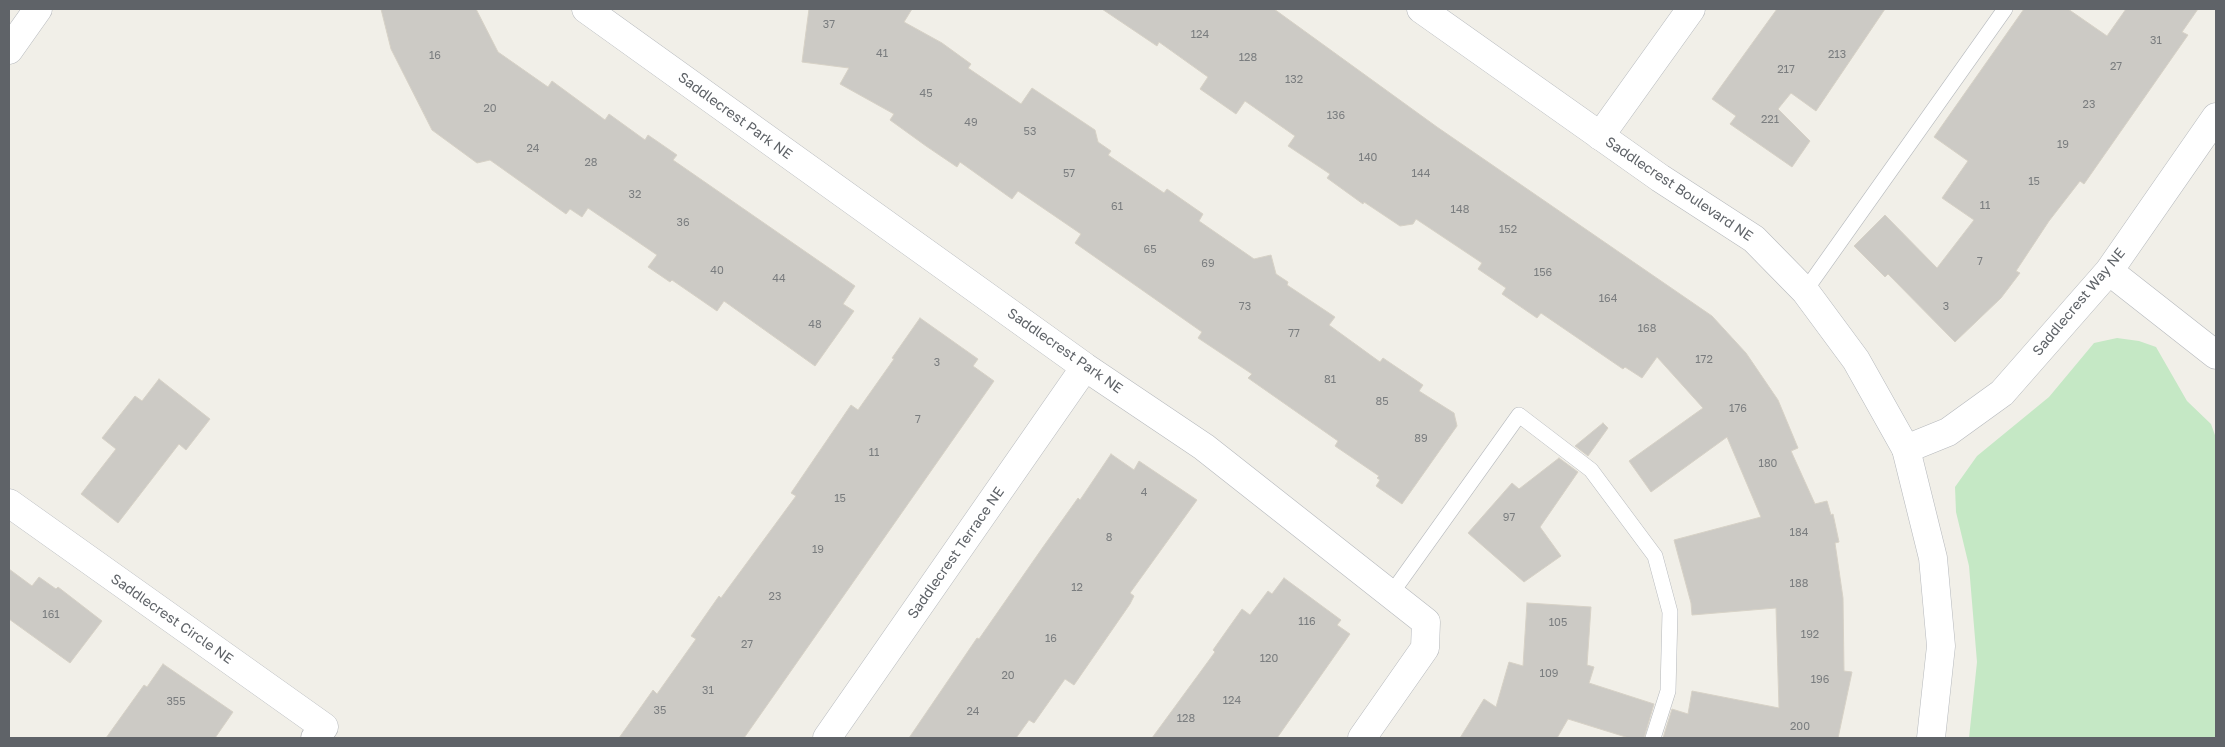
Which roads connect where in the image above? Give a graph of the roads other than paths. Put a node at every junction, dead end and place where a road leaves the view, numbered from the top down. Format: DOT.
graph roads {
  1 [pos="38,9"];
  2 [pos="586,9"];
  3 [pos="1421,9"];
  4 [pos="1691,9"];
  5 [pos="2005,9"];
  6 [pos="9,50"];
  7 [pos="2216,117"];
  8 [pos="1600,136"];
  9 [pos="2110,271"];
  10 [pos="1805,291"];
  11 [pos="2216,355"];
  12 [pos="1085,367"];
  13 [pos="1906,449"];
  14 [pos="9,503"];
  15 [pos="1391,594"];
  16 [pos="316,738"];
  17 [pos="828,738"];
  18 [pos="1362,738"];
  19 [pos="1652,738"];
  20 [pos="1931,738"];
  1 -- 6 [label="street"];
  2 -- 12 [label="street, Saddlecrest Park NE"];
  3 -- 8 [label="street, Saddlecrest Boulevard NE"];
  4 -- 8 [label="street"];
  5 -- 10 [label="lane"];
  7 -- 9 [label="street, Saddlecrest Way NE"];
  8 -- 10 [label="street, Saddlecrest Boulevard NE"];
  9 -- 11 [label="street"];
  9 -- 13 [label="street, Saddlecrest Way NE"];
  10 -- 13 [label="street, Saddlecrest Boulevard NE"];
  12 -- 15 [label="street, Saddlecrest Park NE"];
  12 -- 17 [label="street, Saddlecrest Terrace NE"];
  13 -- 20 [label="street, Saddlecrest Boulevard NE"];
  14 -- 16 [label="street, Saddlecrest Circle NE"];
  15 -- 18 [label="street, Saddlecrest Park NE"];
  15 -- 19 [label="lane"];
}
